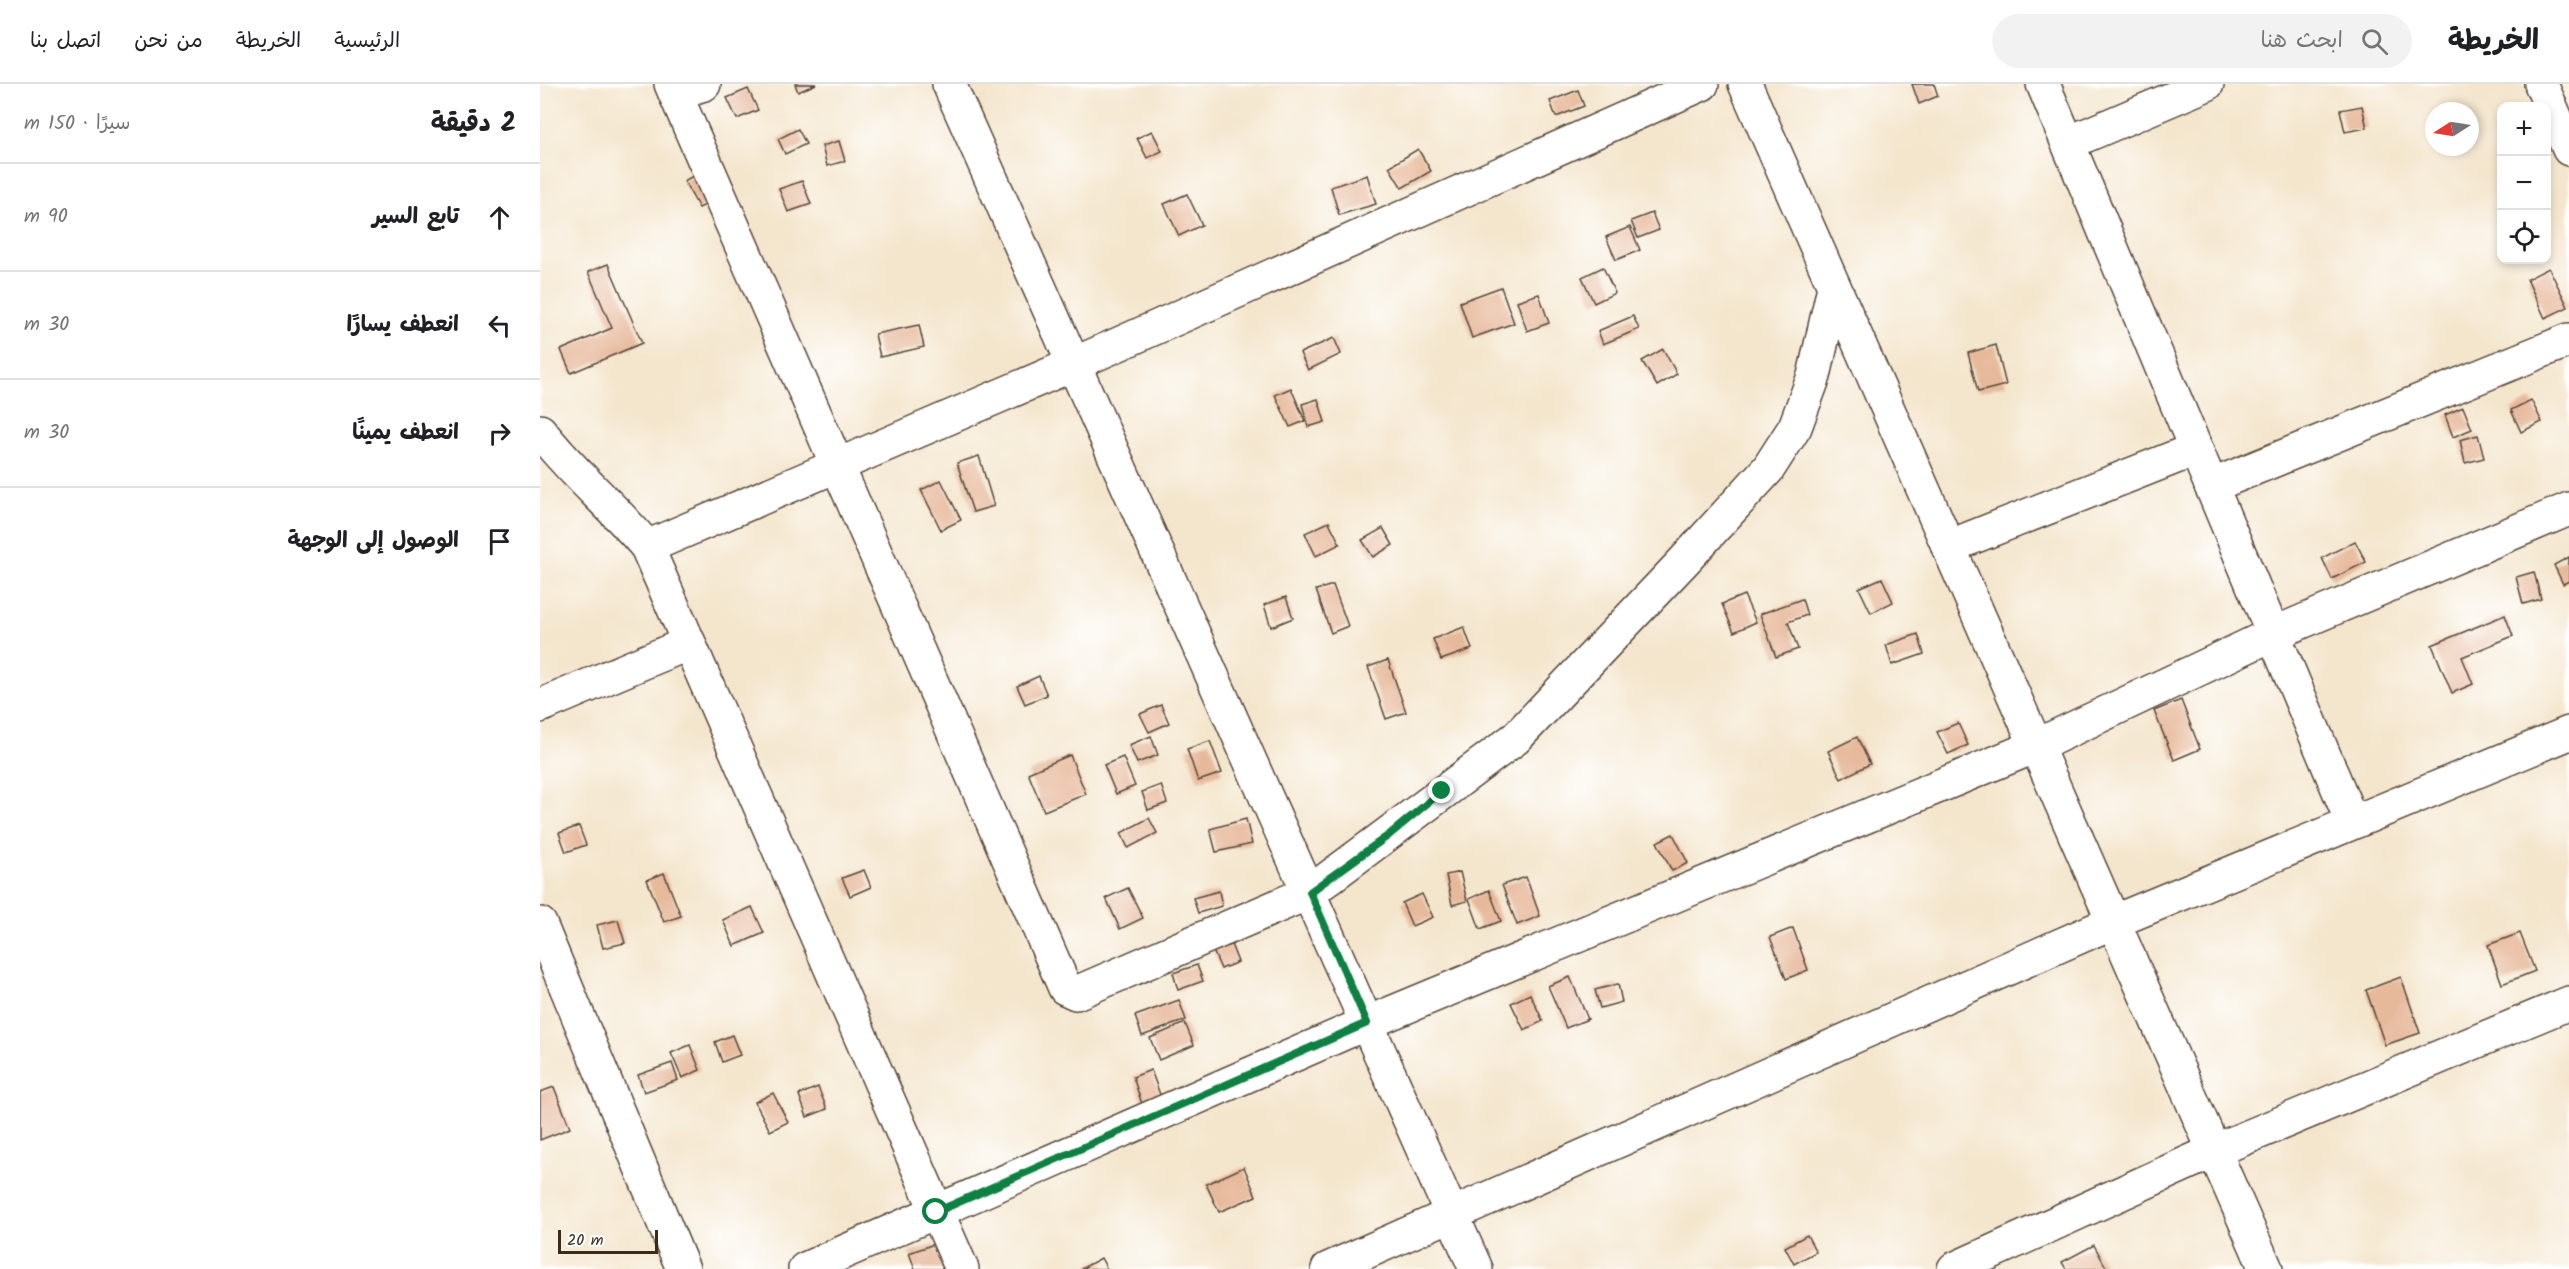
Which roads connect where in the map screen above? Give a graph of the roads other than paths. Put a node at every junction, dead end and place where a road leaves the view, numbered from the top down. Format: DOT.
graph roads {
  1 [pos="949,84"];
  2 [pos="1702,84"];
  3 [pos="1745,84"];
  4 [pos="2043,84"];
  5 [pos="2207,84"];
  6 [pos="2541,84"];
  7 [pos="683,87"];
  8 [pos="2068,143"];
  9 [pos="2569,149"];
  10 [pos="1834,287"];
  11 [pos="2569,340"];
  12 [pos="1074,364"];
  13 [pos="540,431"];
  14 [pos="2196,449"];
  15 [pos="837,466"];
  16 [pos="2211,486"];
  17 [pos="2569,509"];
  18 [pos="647,547"];
  19 [pos="1948,547"];
  20 [pos="2273,634"];
  21 [pos="689,644"];
  22 [pos="540,706"];
  23 [pos="2569,733"];
  24 [pos="2036,746"];
  25 [pos="2352,822"];
  26 [pos="1310,892"];
  27 [pos="2113,922"];
  28 [pos="540,924"];
  29 [pos="2569,1003"];
  30 [pos="1367,1023"];
  31 [pos="2214,1151"];
  32 [pos="936,1212"];
  33 [pos="1453,1214"];
  34 [pos="683,1269"];
  35 [pos="805,1269"];
  36 [pos="962,1269"];
  37 [pos="1328,1269"];
  38 [pos="1476,1269"];
  39 [pos="1954,1269"];
  40 [pos="2266,1269"];
  1 -- 12 [label="street"];
  2 -- 12 [label="street"];
  3 -- 10 [label="street"];
  4 -- 8 [label="street"];
  5 -- 8 [label="street"];
  6 -- 9 [label="street"];
  7 -- 15 [label="street"];
  8 -- 14 [label="street"];
  10 -- 19 [label="street"];
  10 -- 26 [label="street"];
  11 -- 16 [label="street"];
  12 -- 15 [label="street"];
  12 -- 26 [label="street"];
  13 -- 18 [label="street"];
  14 -- 16 [label="street"];
  14 -- 19 [label="street"];
  15 -- 18 [label="street"];
  15 -- 26 [label="street"];
  16 -- 20 [label="street"];
  17 -- 20 [label="street"];
  18 -- 21 [label="street"];
  19 -- 24 [label="street"];
  20 -- 24 [label="street"];
  20 -- 25 [label="street"];
  21 -- 22 [label="street"];
  21 -- 32 [label="street"];
  23 -- 25 [label="street"];
  24 -- 27 [label="street"];
  24 -- 30 [label="street"];
  25 -- 27 [label="street"];
  26 -- 30 [label="street"];
  27 -- 31 [label="street"];
  27 -- 33 [label="street"];
  28 -- 34 [label="street"];
  29 -- 31 [label="street"];
  30 -- 32 [label="street"];
  30 -- 33 [label="street"];
  31 -- 39 [label="street"];
  31 -- 40 [label="street"];
  32 -- 35 [label="street"];
  32 -- 36 [label="street"];
  33 -- 37 [label="street"];
  33 -- 38 [label="street"];
}
